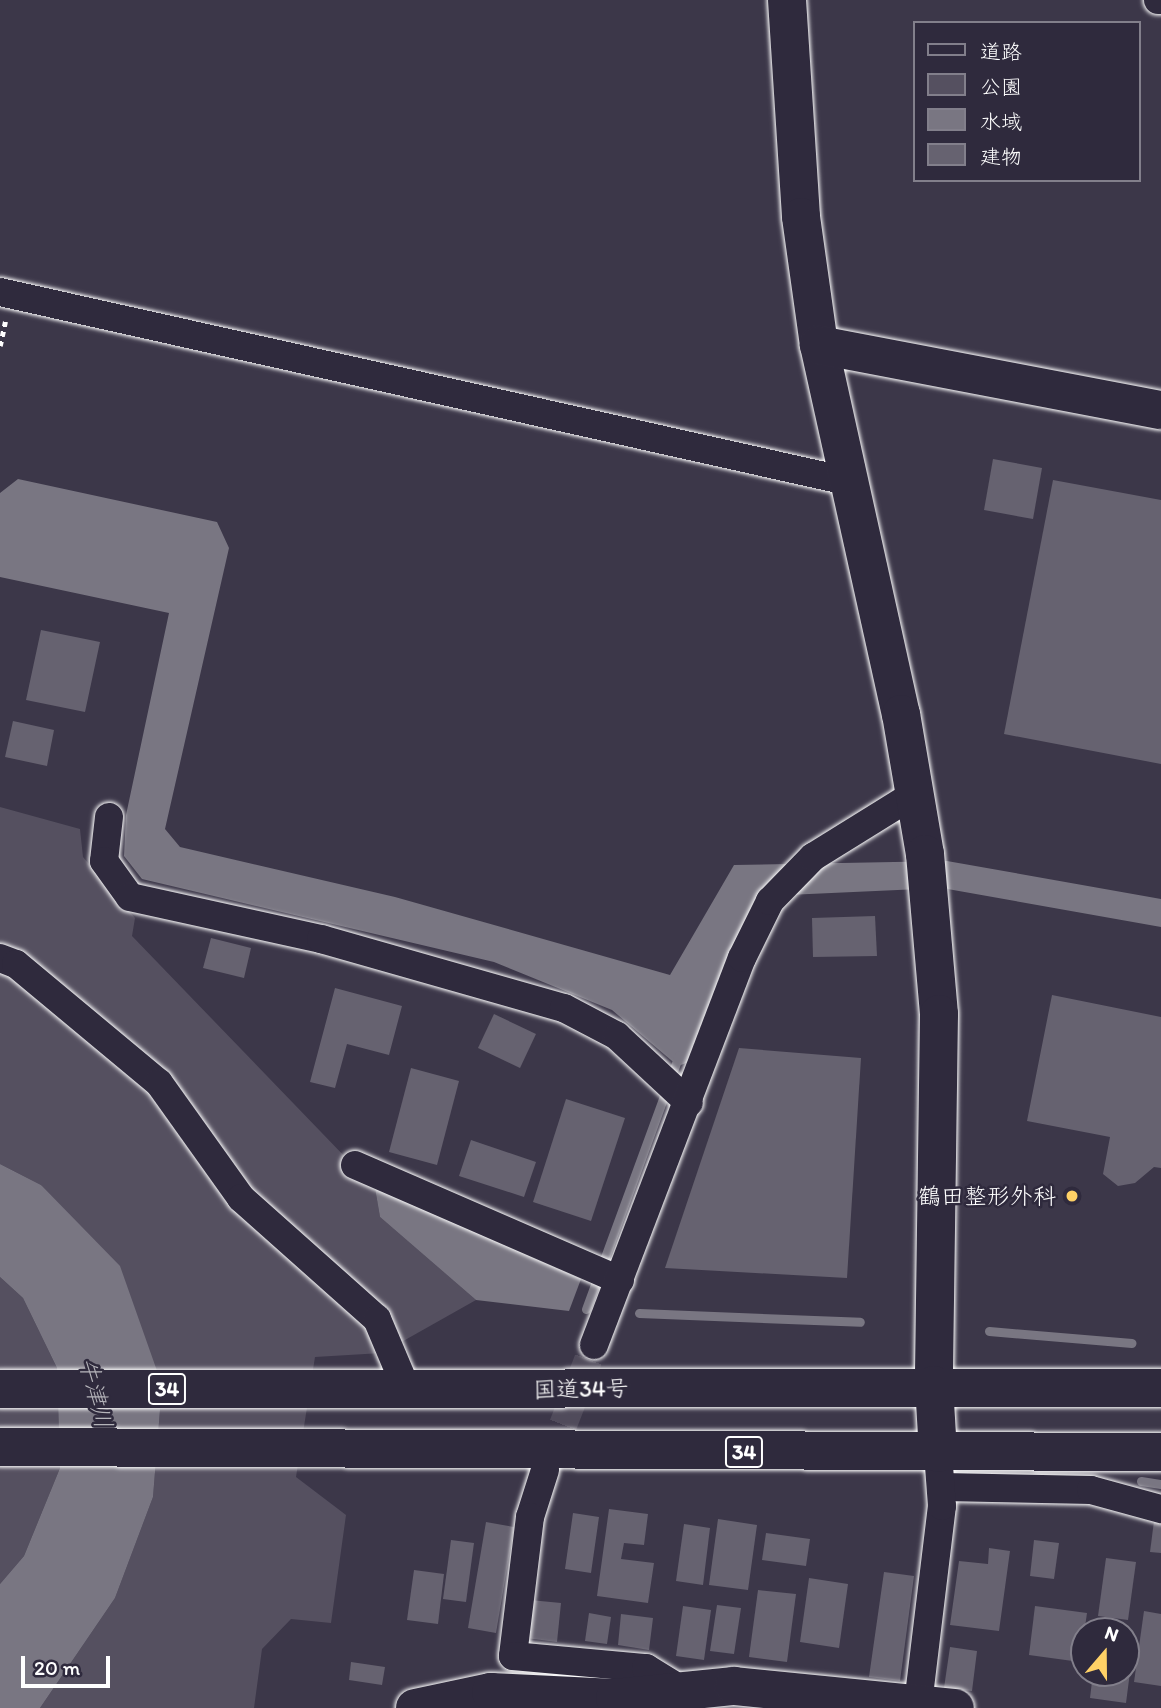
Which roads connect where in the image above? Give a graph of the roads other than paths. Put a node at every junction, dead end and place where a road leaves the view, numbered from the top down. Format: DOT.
graph roads {
  1 [pos="787,0"];
  2 [pos="0,292"];
  3 [pos="819,345"];
  4 [pos="1161,410"];
  5 [pos="847,481"];
  6 [pos="913,795"];
  7 [pos="109,817"];
  8 [pos="0,958"];
  9 [pos="689,1103"];
  10 [pos="355,1165"];
  11 [pos="620,1280"];
  12 [pos="594,1345"];
  13 [pos="934,1385"];
  14 [pos="1161,1388"];
  15 [pos="0,1389"];
  16 [pos="407,1390"];
  17 [pos="0,1447"];
  18 [pos="1161,1452"];
  19 [pos="545,1470"];
  20 [pos="940,1470"];
  21 [pos="1161,1509"];
  22 [pos="694,1700"];
  23 [pos="850,1703"];
  24 [pos="918,1704"];
  25 [pos="415,1708"];
  26 [pos="955,1708"];
  1 -- 3 [label="main road"];
  2 -- 5 [label="street"];
  3 -- 4 [label="main road"];
  3 -- 5 [label="main road"];
  5 -- 6 [label="main road"];
  6 -- 9 [label="street"];
  6 -- 13 [label="main road"];
  7 -- 9 [label="street"];
  8 -- 16 [label="street"];
  9 -- 11 [label="street"];
  10 -- 11 [label="street"];
  11 -- 12 [label="street"];
  13 -- 14 [label="main road, 国道34号 / 34"];
  13 -- 16 [label="main road, 国道34号 / 34"];
  13 -- 20 [label="main road"];
  15 -- 16 [label="main road, 国道34号 / 34"];
  17 -- 20 [label="main road, 34"];
  18 -- 20 [label="main road, 34"];
  19 -- 22 [label="street"];
  20 -- 21 [label="street"];
  20 -- 24 [label="street"];
  22 -- 23 [label="main road"];
  22 -- 25 [label="main road"];
  23 -- 24 [label="main road"];
  24 -- 26 [label="main road"];
}
